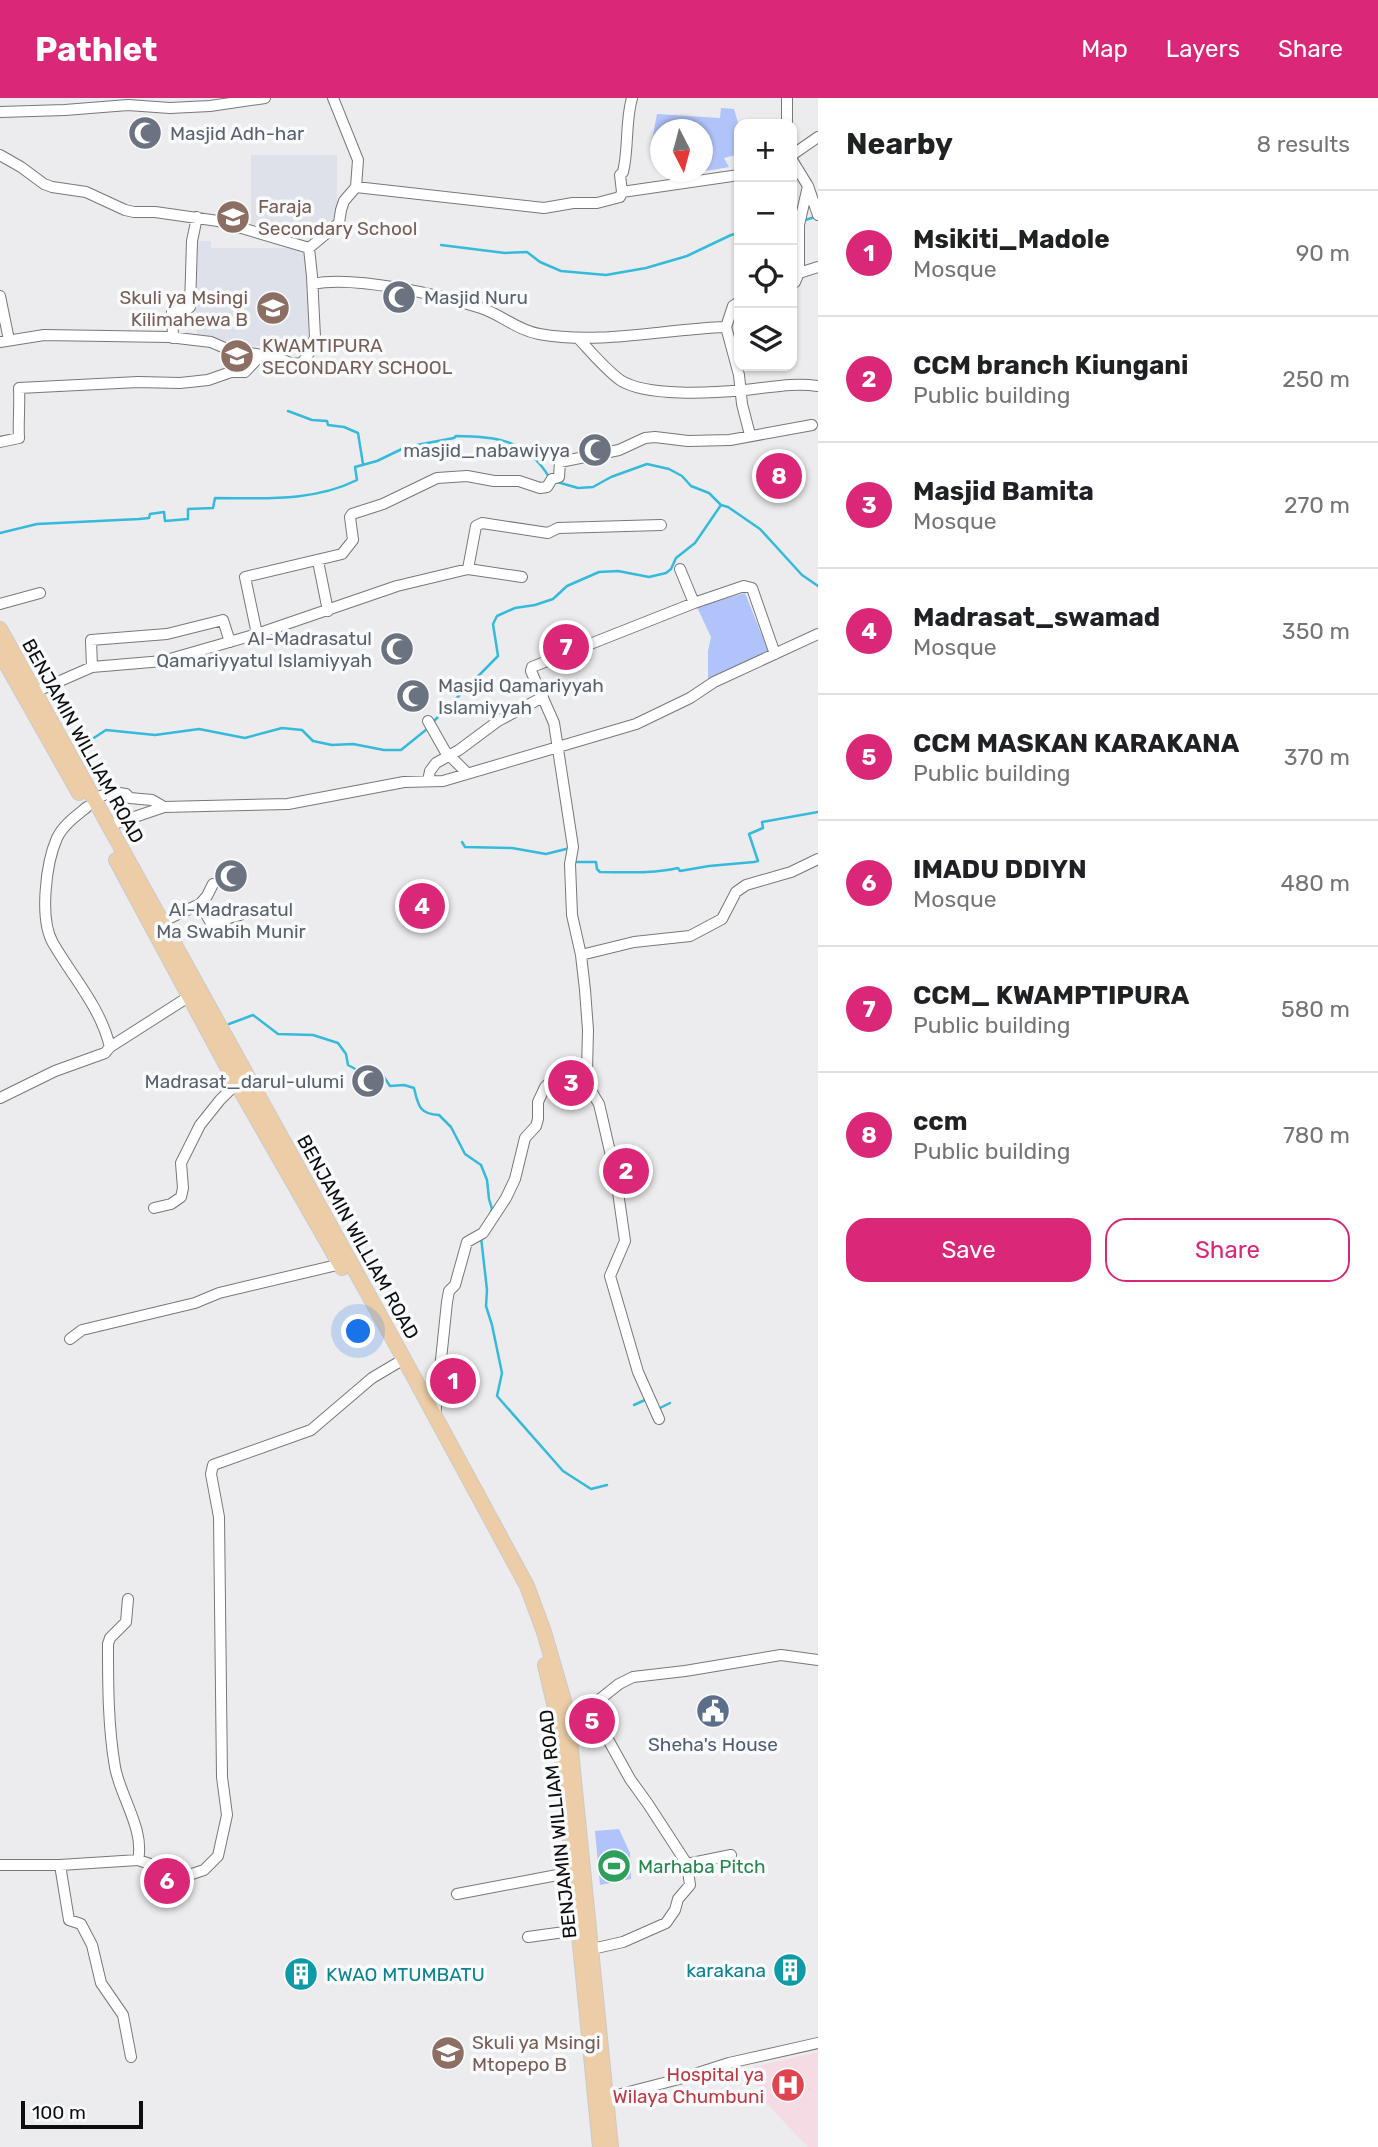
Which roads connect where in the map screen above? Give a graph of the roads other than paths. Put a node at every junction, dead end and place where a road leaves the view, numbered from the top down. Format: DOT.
graph roads {
  1 [pos="265,98"];
  2 [pos="333,98"];
  3 [pos="632,98"];
  4 [pos="787,98"];
  5 [pos="0,112"];
  6 [pos="788,119"];
  7 [pos="818,137"];
  8 [pos="797,153"];
  9 [pos="1,160"];
  10 [pos="797,166"];
  11 [pos="734,176"];
  12 [pos="808,186"];
  13 [pos="356,187"];
  14 [pos="622,192"];
  15 [pos="818,215"];
  16 [pos="197,217"];
  17 [pos="309,248"];
  18 [pos="818,267"];
  19 [pos="799,273"];
  20 [pos="797,278"];
  21 [pos="313,284"];
  22 [pos="0,296"];
  23 [pos="734,305"];
  24 [pos="726,327"];
  25 [pos="173,338"];
  26 [pos="578,338"];
  27 [pos="5,341"];
  28 [pos="261,355"];
  29 [pos="818,386"];
  30 [pos="741,391"];
  31 [pos="812,425"];
  32 [pos="750,435"];
  33 [pos="0,442"];
  34 [pos="661,525"];
  35 [pos="318,561"];
  36 [pos="468,569"];
  37 [pos="680,569"];
  38 [pos="522,577"];
  39 [pos="40,593"];
  40 [pos="694,603"];
  41 [pos="0,604"];
  42 [pos="328,611"];
  43 [pos="0,629"];
  44 [pos="257,634"];
  45 [pos="818,634"];
  46 [pos="230,642"];
  47 [pos="0,653"];
  48 [pos="775,654"];
  49 [pos="92,667"];
  50 [pos="4,671"];
  51 [pos="35,692"];
  52 [pos="543,697"];
  53 [pos="431,726"];
  54 [pos="559,747"];
  55 [pos="450,756"];
  56 [pos="467,774"];
  57 [pos="428,781"];
  58 [pos="90,803"];
  59 [pos="164,807"];
  60 [pos="108,826"];
  61 [pos="818,859"];
  62 [pos="213,884"];
  63 [pos="200,904"];
  64 [pos="240,915"];
  65 [pos="161,922"];
  66 [pos="581,955"];
  67 [pos="194,993"];
  68 [pos="110,1047"];
  69 [pos="587,1070"];
  70 [pos="237,1083"];
  71 [pos="0,1098"];
  72 [pos="154,1208"];
  73 [pos="341,1265"];
  74 [pos="70,1339"];
  75 [pos="400,1361"];
  76 [pos="435,1417"];
  77 [pos="659,1419"];
  78 [pos="128,1600"];
  79 [pos="818,1660"];
  80 [pos="590,1707"];
  81 [pos="567,1711"];
  82 [pos="731,1855"];
  83 [pos="138,1860"];
  84 [pos="687,1864"];
  85 [pos="0,1865"];
  86 [pos="60,1865"];
  87 [pos="573,1872"];
  88 [pos="457,1894"];
  89 [pos="579,1930"];
  90 [pos="528,1937"];
  91 [pos="592,1949"];
  92 [pos="818,2043"];
  93 [pos="131,2057"];
  94 [pos="601,2099"];
  95 [pos="600,2147"];
  96 [pos="611,2147"];
  1 -- 5 [label="street"];
  2 -- 13 [label="street"];
  3 -- 14 [label="street"];
  4 -- 6 [label="street"];
  7 -- 8 [label="street"];
  9 -- 16 [label="street"];
  10 -- 12 [label="street"];
  11 -- 14 [label="street"];
  12 -- 15 [label="street"];
  12 -- 19 [label="street"];
  13 -- 14 [label="street"];
  13 -- 17 [label="street"];
  16 -- 17 [label="street"];
  16 -- 25 [label="street"];
  17 -- 21 [label="street"];
  18 -- 19 [label="street"];
  19 -- 20 [label="street"];
  21 -- 26 [label="street"];
  21 -- 28 [label="street"];
  22 -- 27 [label="street"];
  23 -- 24 [label="street"];
  24 -- 26 [label="street"];
  24 -- 30 [label="street"];
  25 -- 27 [label="street"];
  25 -- 28 [label="street"];
  26 -- 30 [label="street"];
  28 -- 33 [label="street"];
  29 -- 30 [label="street"];
  30 -- 32 [label="street"];
  31 -- 32 [label="street"];
  32 -- 35 [label="street"];
  34 -- 36 [label="street"];
  35 -- 42 [label="street"];
  35 -- 44 [label="street"];
  36 -- 38 [label="street"];
  36 -- 42 [label="street"];
  37 -- 40 [label="street"];
  39 -- 41 [label="street"];
  40 -- 48 [label="street"];
  40 -- 52 [label="street"];
  42 -- 44 [label="street"];
  43 -- 51 [label="main road, BENJAMIN WILLIAM ROAD"];
  44 -- 46 [label="street"];
  45 -- 48 [label="street"];
  46 -- 49 [label="street"];
  46 -- 49 [label="street"];
  47 -- 50 [label="main road, BENJAMIN WILLIAM ROAD"];
  48 -- 54 [label="street"];
  49 -- 51 [label="street"];
  50 -- 58 [label="main road, BENJAMIN WILLIAM ROAD"];
  51 -- 58 [label="main road, BENJAMIN WILLIAM ROAD"];
  52 -- 54 [label="street"];
  52 -- 55 [label="street"];
  53 -- 55 [label="street"];
  54 -- 56 [label="street"];
  54 -- 66 [label="street"];
  55 -- 56 [label="street"];
  55 -- 57 [label="street"];
  56 -- 57 [label="street"];
  57 -- 59 [label="street"];
  58 -- 59 [label="street"];
  58 -- 60 [label="main road, BENJAMIN WILLIAM ROAD"];
  58 -- 67 [label="main road, BENJAMIN WILLIAM ROAD"];
  58 -- 68 [label="street"];
  59 -- 60 [label="street"];
  60 -- 65 [label="main road, BENJAMIN WILLIAM ROAD"];
  61 -- 66 [label="street"];
  62 -- 63 [label="street"];
  63 -- 64 [label="street"];
  63 -- 65 [label="street"];
  65 -- 67 [label="main road, BENJAMIN WILLIAM ROAD"];
  66 -- 69 [label="street"];
  67 -- 68 [label="street"];
  67 -- 70 [label="main road, BENJAMIN WILLIAM ROAD"];
  67 -- 75 [label="main road, BENJAMIN WILLIAM ROAD"];
  68 -- 71 [label="street"];
  69 -- 76 [label="street"];
  69 -- 77 [label="street"];
  70 -- 72 [label="street"];
  70 -- 73 [label="main road, BENJAMIN WILLIAM ROAD"];
  73 -- 74 [label="street"];
  73 -- 75 [label="main road, BENJAMIN WILLIAM ROAD"];
  75 -- 76 [label="main road, BENJAMIN WILLIAM ROAD"];
  75 -- 83 [label="street"];
  75 -- 87 [label="main road, BENJAMIN WILLIAM ROAD"];
  76 -- 81 [label="main road, BENJAMIN WILLIAM ROAD"];
  78 -- 83 [label="street"];
  79 -- 80 [label="street"];
  80 -- 81 [label="street"];
  80 -- 84 [label="street"];
  81 -- 91 [label="main road, BENJAMIN WILLIAM ROAD"];
  82 -- 84 [label="street"];
  83 -- 86 [label="street"];
  84 -- 91 [label="street"];
  85 -- 86 [label="street"];
  86 -- 93 [label="street"];
  87 -- 88 [label="street"];
  87 -- 89 [label="main road, BENJAMIN WILLIAM ROAD"];
  89 -- 90 [label="street"];
  89 -- 94 [label="main road, BENJAMIN WILLIAM ROAD"];
  91 -- 94 [label="main road, BENJAMIN WILLIAM ROAD"];
  92 -- 94 [label="street"];
  94 -- 95 [label="main road, BENJAMIN WILLIAM ROAD"];
  94 -- 96 [label="main road, BENJAMIN WILLIAM ROAD"];
}
